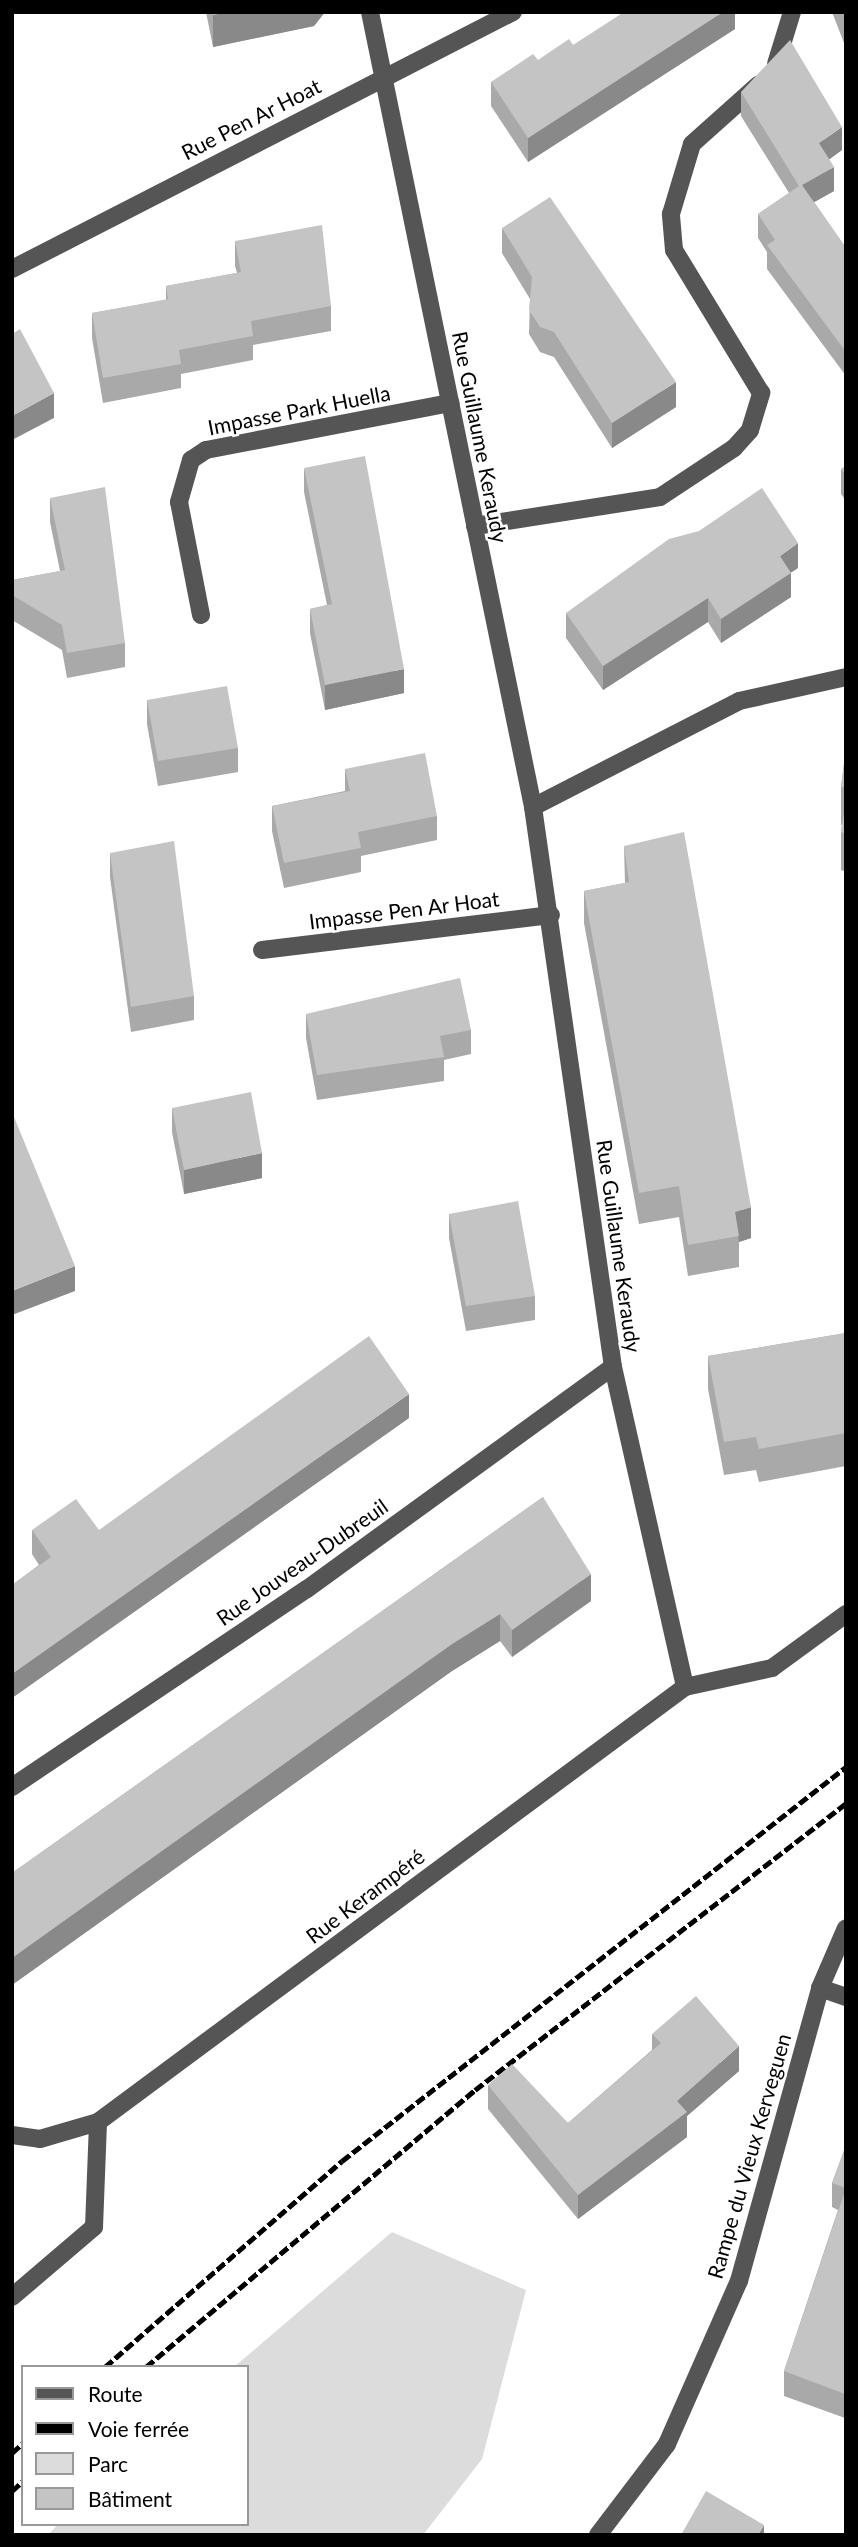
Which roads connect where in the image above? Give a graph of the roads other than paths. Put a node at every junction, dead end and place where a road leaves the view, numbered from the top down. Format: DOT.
graph roads {
  1 [pos="370,12"];
  2 [pos="513,12"];
  3 [pos="792,12"];
  4 [pos="382,76"];
  5 [pos="12,269"];
  6 [pos="451,403"];
  7 [pos="475,526"];
  8 [pos="201,615"];
  9 [pos="846,677"];
  10 [pos="533,807"];
  11 [pos="551,915"];
  12 [pos="262,950"];
  13 [pos="613,1367"];
  14 [pos="846,1614"];
  15 [pos="685,1687"];
  16 [pos="12,1787"];
  17 [pos="846,1928"];
  18 [pos="820,1988"];
  19 [pos="846,1997"];
  20 [pos="98,2122"];
  21 [pos="12,2135"];
  22 [pos="12,2297"];
  23 [pos="597,2535"];
  1 -- 4 [label="street, Rue Guillaume Keraudy"];
  2 -- 4 [label="street, Rue Pen Ar Hoat"];
  3 -- 7 [label="street"];
  4 -- 5 [label="street, Rue Pen Ar Hoat"];
  4 -- 6 [label="street, Rue Guillaume Keraudy"];
  6 -- 7 [label="street, Rue Guillaume Keraudy"];
  6 -- 8 [label="street, Impasse Park Huella"];
  7 -- 10 [label="street, Rue Guillaume Keraudy"];
  9 -- 10 [label="street"];
  10 -- 11 [label="street, Rue Guillaume Keraudy"];
  11 -- 12 [label="street, Impasse Pen Ar Hoat"];
  11 -- 13 [label="street, Rue Guillaume Keraudy"];
  13 -- 15 [label="street, Rue Guillaume Keraudy"];
  13 -- 16 [label="street, Rue Jouveau-Dubreuil"];
  14 -- 15 [label="street, Rue Kerampéré"];
  15 -- 20 [label="street, Rue Kerampéré"];
  17 -- 18 [label="street, Rampe du Vieux Kerveguen"];
  18 -- 19 [label="street"];
  18 -- 23 [label="street, Rampe du Vieux Kerveguen"];
  20 -- 21 [label="street"];
  20 -- 22 [label="street"];
}
